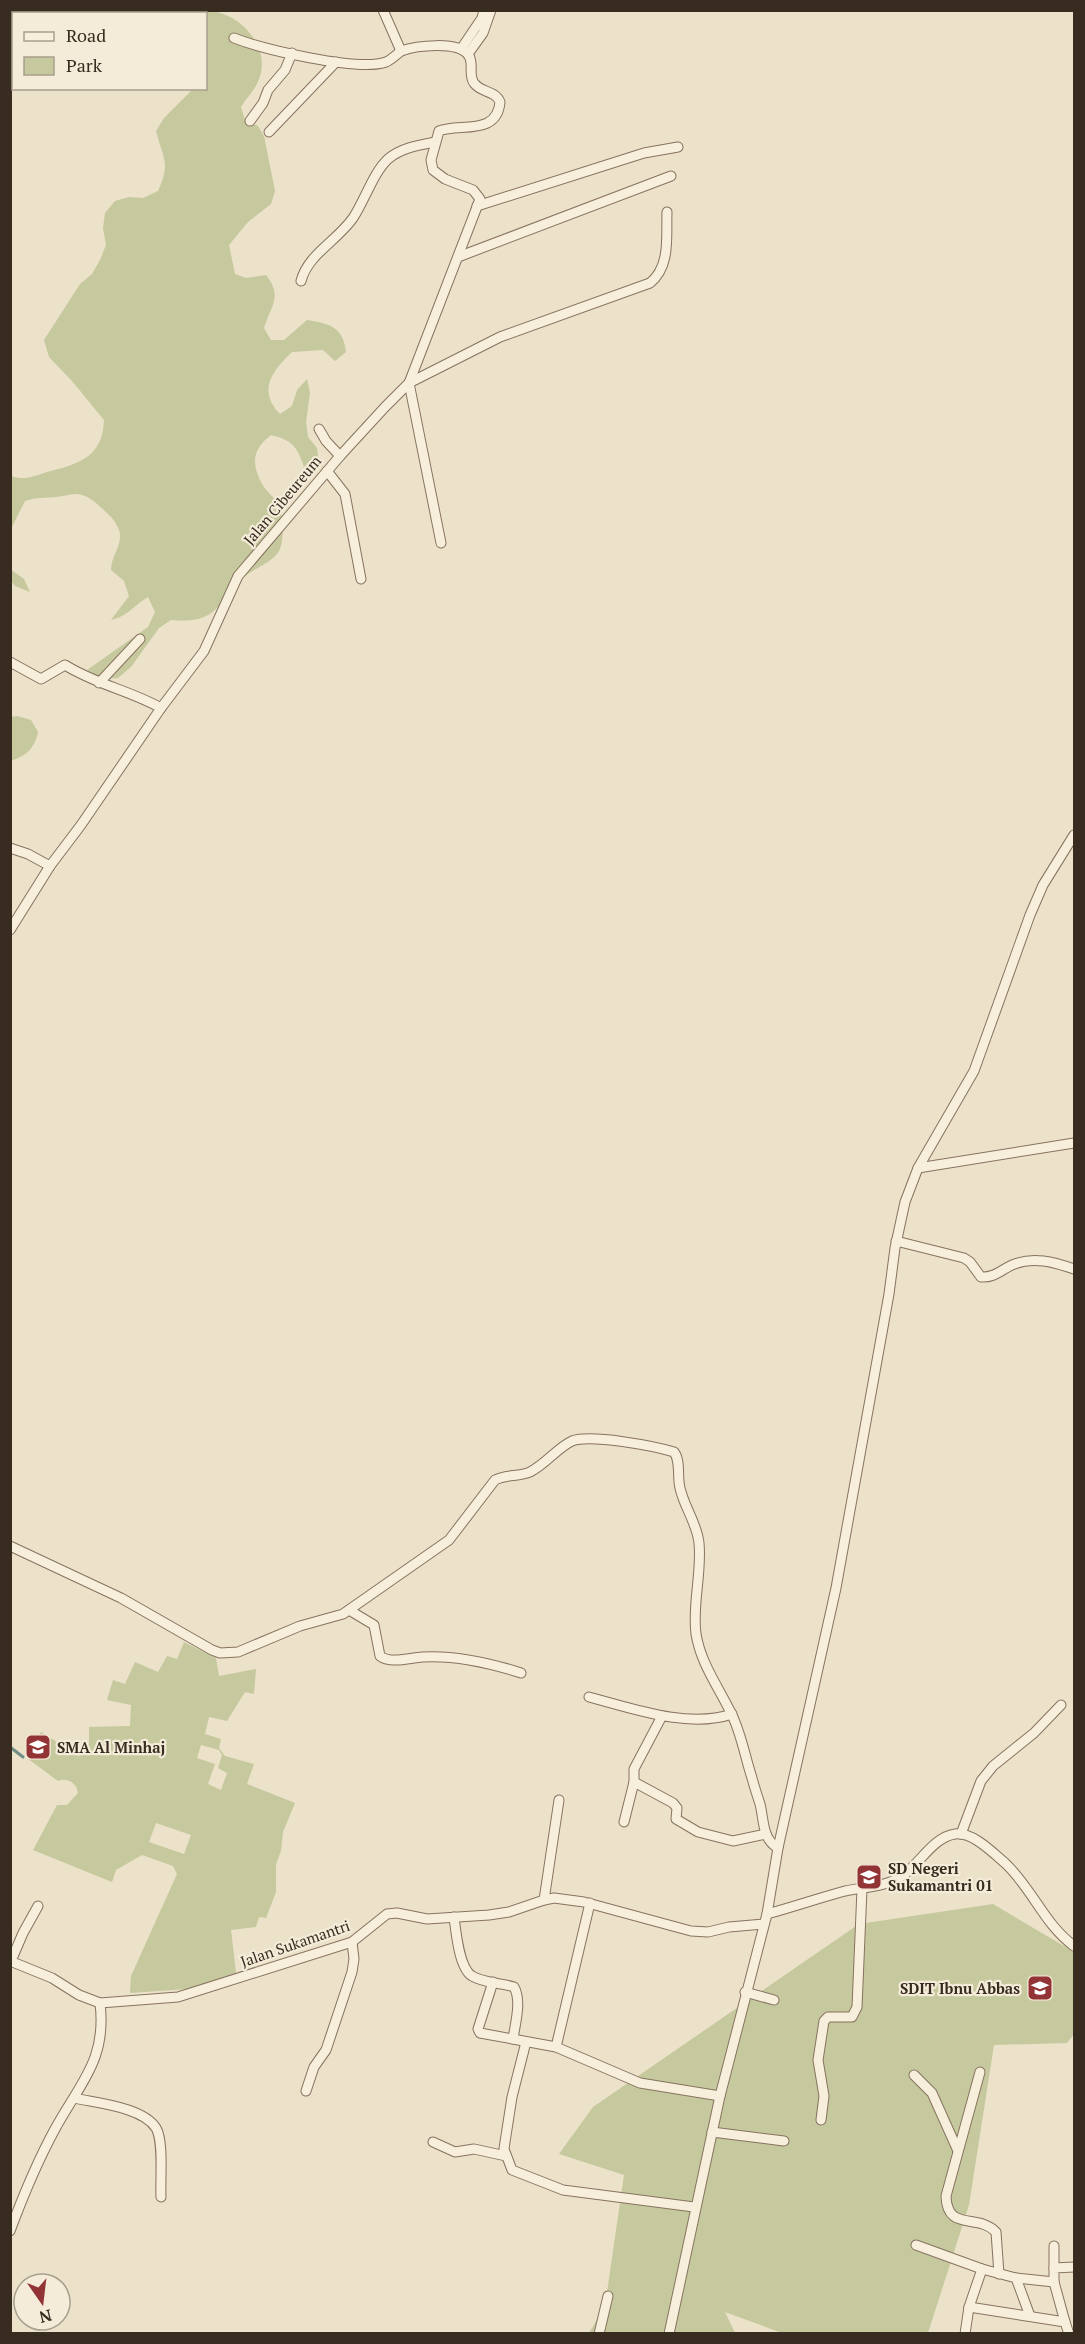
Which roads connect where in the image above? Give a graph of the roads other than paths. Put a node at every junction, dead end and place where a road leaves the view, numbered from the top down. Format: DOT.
graph roads {
  1 [pos="384,10"];
  2 [pos="484,10"];
  3 [pos="491,10"];
  4 [pos="234,38"];
  5 [pos="401,51"];
  6 [pos="464,52"];
  7 [pos="292,53"];
  8 [pos="336,62"];
  9 [pos="250,121"];
  10 [pos="269,132"];
  11 [pos="435,142"];
  12 [pos="678,147"];
  13 [pos="671,176"];
  14 [pos="477,206"];
  15 [pos="667,212"];
  16 [pos="458,257"];
  17 [pos="301,281"];
  18 [pos="409,383"];
  19 [pos="319,429"];
  20 [pos="340,456"];
  21 [pos="327,471"];
  22 [pos="441,543"];
  23 [pos="361,579"];
  24 [pos="140,639"];
  25 [pos="10,662"];
  26 [pos="99,683"];
  27 [pos="161,708"];
  28 [pos="1074,836"];
  29 [pos="10,848"];
  30 [pos="50,866"];
  31 [pos="10,930"];
  32 [pos="1074,1143"];
  33 [pos="918,1168"];
  34 [pos="897,1241"];
  35 [pos="1074,1269"];
  36 [pos="10,1546"];
  37 [pos="349,1610"];
  38 [pos="521,1673"];
  39 [pos="588,1697"];
  40 [pos="1061,1705"];
  41 [pos="732,1714"];
  42 [pos="662,1716"];
  43 [pos="634,1782"];
  44 [pos="559,1800"];
  45 [pos="624,1822"];
  46 [pos="766,1834"];
  47 [pos="961,1834"];
  48 [pos="778,1848"];
  49 [pos="862,1889"];
  50 [pos="544,1900"];
  51 [pos="590,1903"];
  52 [pos="38,1906"];
  53 [pos="454,1917"];
  54 [pos="765,1919"];
  55 [pos="352,1942"];
  56 [pos="1074,1946"];
  57 [pos="11,1961"];
  58 [pos="493,1982"];
  59 [pos="745,1992"];
  60 [pos="774,2000"];
  61 [pos="100,2003"];
  62 [pos="513,2039"];
  63 [pos="526,2042"];
  64 [pos="556,2046"];
  65 [pos="980,2072"];
  66 [pos="914,2075"];
  67 [pos="306,2091"];
  68 [pos="720,2096"];
  69 [pos="74,2098"];
  70 [pos="821,2120"];
  71 [pos="712,2132"];
  72 [pos="784,2141"];
  73 [pos="432,2142"];
  74 [pos="958,2151"];
  75 [pos="506,2156"];
  76 [pos="161,2197"];
  77 [pos="694,2207"];
  78 [pos="10,2231"];
  79 [pos="916,2245"];
  80 [pos="1054,2246"];
  81 [pos="1074,2267"];
  82 [pos="1054,2268"];
  83 [pos="982,2269"];
  84 [pos="999,2274"];
  85 [pos="1016,2278"];
  86 [pos="1054,2282"];
  87 [pos="608,2296"];
  88 [pos="969,2307"];
  89 [pos="1030,2316"];
  90 [pos="1065,2322"];
  91 [pos="599,2334"];
  92 [pos="669,2334"];
  93 [pos="965,2334"];
  94 [pos="1069,2334"];
  1 -- 5 [label="street"];
  2 -- 6 [label="street"];
  3 -- 6 [label="street"];
  4 -- 7 [label="street"];
  5 -- 6 [label="street"];
  5 -- 8 [label="street"];
  6 -- 11 [label="street"];
  7 -- 8 [label="street"];
  7 -- 9 [label="street"];
  8 -- 10 [label="street"];
  11 -- 14 [label="street"];
  11 -- 17 [label="street"];
  12 -- 14 [label="street"];
  13 -- 16 [label="street"];
  14 -- 16 [label="street"];
  15 -- 18 [label="street, Jalan Cibeureum"];
  16 -- 18 [label="street"];
  18 -- 20 [label="street, Jalan Cibeureum"];
  18 -- 22 [label="street"];
  19 -- 20 [label="street"];
  20 -- 21 [label="street, Jalan Cibeureum"];
  21 -- 23 [label="street"];
  21 -- 27 [label="street, Jalan Cibeureum"];
  24 -- 26 [label="street"];
  25 -- 26 [label="street"];
  26 -- 27 [label="street"];
  27 -- 30 [label="street, Jalan Cibeureum"];
  28 -- 33 [label="street"];
  29 -- 30 [label="street"];
  30 -- 31 [label="street, Jalan Cibeureum"];
  32 -- 33 [label="street"];
  33 -- 34 [label="street"];
  34 -- 35 [label="street"];
  34 -- 48 [label="street"];
  36 -- 37 [label="street"];
  37 -- 38 [label="street"];
  37 -- 41 [label="street"];
  39 -- 42 [label="street"];
  40 -- 47 [label="street"];
  41 -- 42 [label="street"];
  41 -- 46 [label="street"];
  42 -- 43 [label="street"];
  43 -- 45 [label="street"];
  43 -- 46 [label="street"];
  44 -- 50 [label="street"];
  46 -- 48 [label="street"];
  47 -- 49 [label="street, Jalan Sukamantri"];
  47 -- 56 [label="street"];
  48 -- 54 [label="street"];
  49 -- 54 [label="street, Jalan Sukamantri"];
  49 -- 70 [label="street"];
  50 -- 51 [label="street, Jalan Sukamantri"];
  50 -- 53 [label="street, Jalan Sukamantri"];
  51 -- 54 [label="street, Jalan Sukamantri"];
  51 -- 64 [label="street"];
  52 -- 57 [label="street"];
  53 -- 55 [label="street, Jalan Sukamantri"];
  53 -- 58 [label="street"];
  54 -- 59 [label="street"];
  55 -- 61 [label="street, Jalan Sukamantri"];
  55 -- 67 [label="street"];
  57 -- 61 [label="street, Jalan Sukamantri"];
  58 -- 62 [label="street"];
  58 -- 62 [label="street"];
  59 -- 60 [label="street"];
  59 -- 68 [label="street"];
  61 -- 69 [label="street"];
  62 -- 63 [label="street"];
  63 -- 64 [label="street"];
  63 -- 75 [label="street"];
  64 -- 68 [label="street"];
  65 -- 74 [label="street"];
  66 -- 74 [label="street"];
  68 -- 71 [label="street"];
  69 -- 76 [label="street"];
  69 -- 78 [label="street"];
  71 -- 72 [label="street"];
  71 -- 77 [label="street"];
  73 -- 75 [label="street"];
  74 -- 84 [label="street"];
  75 -- 77 [label="street"];
  77 -- 92 [label="street"];
  79 -- 83 [label="street"];
  80 -- 82 [label="street"];
  81 -- 82 [label="street"];
  82 -- 86 [label="street"];
  83 -- 84 [label="street"];
  83 -- 88 [label="street"];
  84 -- 85 [label="street"];
  85 -- 86 [label="street"];
  85 -- 89 [label="street"];
  86 -- 90 [label="street"];
  87 -- 91 [label="street"];
  88 -- 89 [label="street"];
  88 -- 93 [label="street"];
  89 -- 90 [label="street"];
  90 -- 94 [label="street"];
}
